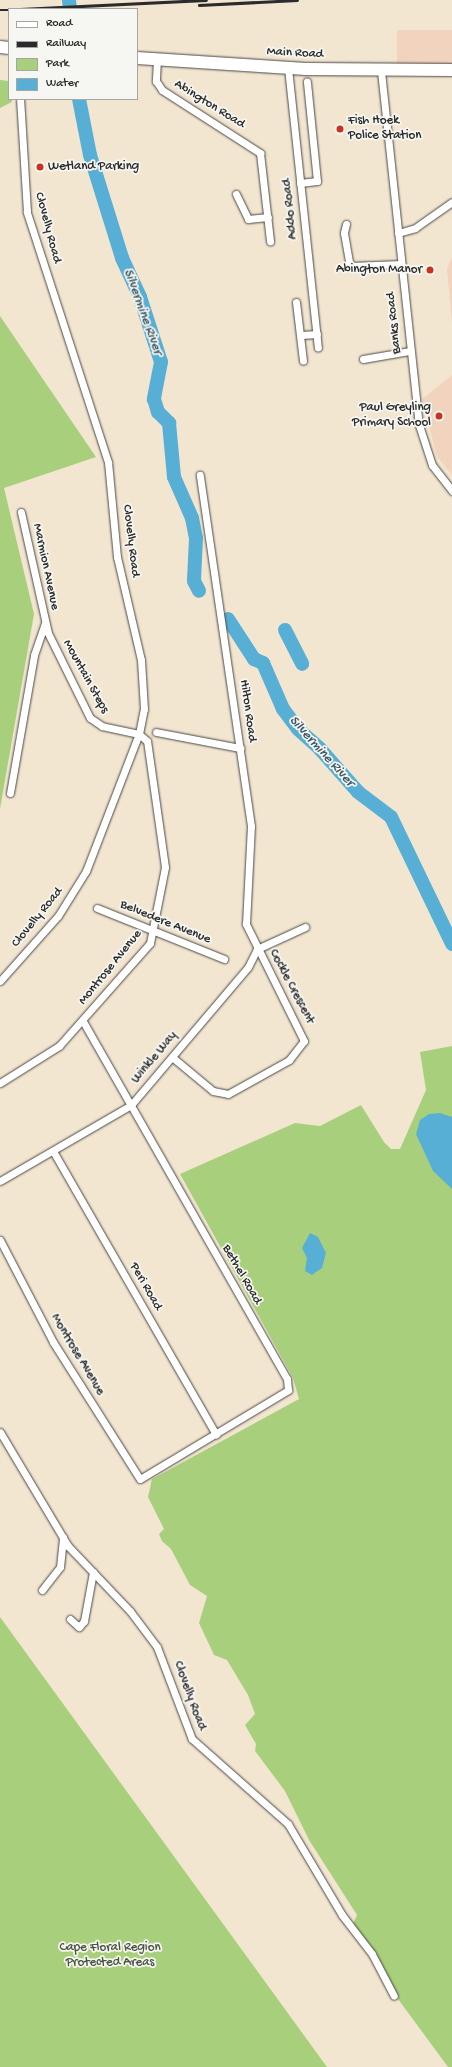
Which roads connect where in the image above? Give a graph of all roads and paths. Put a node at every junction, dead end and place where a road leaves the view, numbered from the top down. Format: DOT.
graph roads {
  1 [pos="138,58"];
  2 [pos="157,60"];
  3 [pos="288,68"];
  4 [pos="452,70"];
  5 [pos="381,71"];
  6 [pos="307,82"];
  7 [pos="20,100"];
  8 [pos="300,183"];
  9 [pos="236,194"];
  10 [pos="452,202"];
  11 [pos="268,217"];
  12 [pos="346,224"];
  13 [pos="398,233"];
  14 [pos="270,241"];
  15 [pos="401,264"];
  16 [pos="296,302"];
  17 [pos="316,334"];
  18 [pos="301,335"];
  19 [pos="318,347"];
  20 [pos="410,351"];
  21 [pos="363,359"];
  22 [pos="304,361"];
  23 [pos="200,475"];
  24 [pos="452,491"];
  25 [pos="21,512"];
  26 [pos="45,622"];
  27 [pos="156,732"];
  28 [pos="139,734"];
  29 [pos="240,748"];
  30 [pos="10,793"];
  31 [pos="96,908"];
  32 [pos="305,927"];
  33 [pos="154,932"];
  34 [pos="257,949"];
  35 [pos="224,959"];
  36 [pos="0,981"];
  37 [pos="82,1022"];
  38 [pos="172,1056"];
  39 [pos="0,1083"];
  40 [pos="131,1105"];
  41 [pos="53,1151"];
  42 [pos="0,1181"];
  43 [pos="0,1240"];
  44 [pos="0,1432"];
  45 [pos="216,1435"];
  46 [pos="140,1479"];
  47 [pos="63,1537"];
  48 [pos="92,1572"];
  49 [pos="42,1590"];
  50 [pos="70,1620"];
  51 [pos="394,1996"];
  1 -- 2 [label="main road, Main Road"];
  2 -- 3 [label="main road, Main Road"];
  2 -- 11 [label="street, Abington Road"];
  3 -- 5 [label="main road, Main Road"];
  3 -- 8 [label="street, Addo Road"];
  4 -- 5 [label="main road, Main Road"];
  5 -- 13 [label="street, Banks Road"];
  6 -- 8 [label="street"];
  7 -- 28 [label="street, Clovelly Road"];
  8 -- 17 [label="street, Addo Road"];
  9 -- 11 [label="street"];
  10 -- 13 [label="street"];
  11 -- 14 [label="street"];
  12 -- 15 [label="street"];
  13 -- 15 [label="street, Banks Road"];
  15 -- 20 [label="street, Banks Road"];
  16 -- 18 [label="street"];
  17 -- 18 [label="street"];
  17 -- 19 [label="street, Addo Road"];
  18 -- 22 [label="street"];
  20 -- 21 [label="street"];
  20 -- 24 [label="street, Banks Road"];
  23 -- 29 [label="street, Hilton Road"];
  25 -- 26 [label="street, Marmion Avenue"];
  26 -- 28 [label="street, Mountain Steps"];
  26 -- 30 [label="street, Marmion Avenue"];
  27 -- 29 [label="street"];
  28 -- 33 [label="street, Montrose Avenue"];
  28 -- 36 [label="street, Clovelly Road"];
  29 -- 34 [label="street, Hilton Road"];
  31 -- 33 [label="street, Belvedere Avenue"];
  32 -- 34 [label="street"];
  33 -- 35 [label="street, Belvedere Avenue"];
  33 -- 37 [label="street, Montrose Avenue"];
  34 -- 38 [label="street, Winkle Way"];
  34 -- 38 [label="street, Cockle Crescent"];
  37 -- 39 [label="street, Montrose Avenue"];
  37 -- 40 [label="street, Bethel Road"];
  38 -- 40 [label="street, Winkle Way"];
  40 -- 41 [label="street, Winkle Way"];
  40 -- 45 [label="street, Bethel Road"];
  41 -- 42 [label="street, Winkle Way"];
  41 -- 45 [label="street, Peri Road"];
  43 -- 46 [label="street, Montrose Avenue"];
  44 -- 47 [label="street, Clovelly Road"];
  45 -- 46 [label="street, Bethel Road"];
  47 -- 48 [label="street, Clovelly Road"];
  47 -- 49 [label="street"];
  48 -- 50 [label="street"];
  48 -- 51 [label="street, Clovelly Road"];
}
